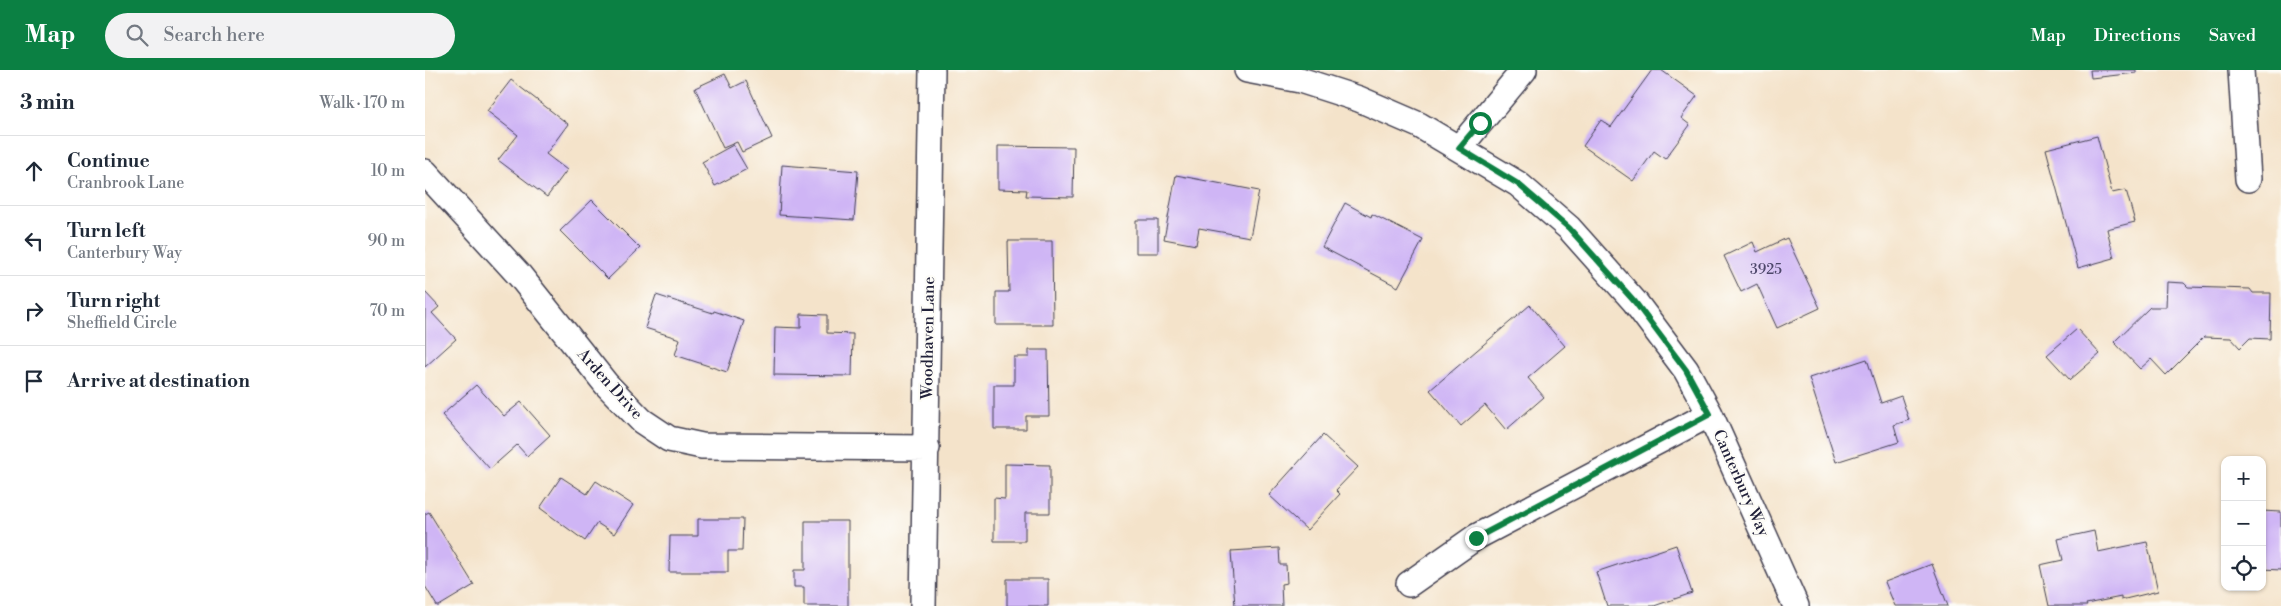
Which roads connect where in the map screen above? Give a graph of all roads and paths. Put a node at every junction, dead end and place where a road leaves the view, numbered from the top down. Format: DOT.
graph roads {
  1 [pos="932,70"];
  2 [pos="1247,70"];
  3 [pos="1523,70"];
  4 [pos="2241,70"];
  5 [pos="1459,148"];
  6 [pos="425,172"];
  7 [pos="2248,179"];
  8 [pos="1710,414"];
  9 [pos="927,448"];
  10 [pos="1409,584"];
  11 [pos="923,606"];
  12 [pos="1796,606"];
  1 -- 9 [label="street, Woodhaven Lane"];
  2 -- 5 [label="street, Canterbury Way"];
  3 -- 5 [label="street"];
  4 -- 7 [label="street"];
  5 -- 8 [label="street, Canterbury Way"];
  6 -- 9 [label="street, Arden Drive"];
  8 -- 10 [label="street"];
  8 -- 12 [label="street, Canterbury Way"];
  9 -- 11 [label="street, Woodhaven Lane"];
}
